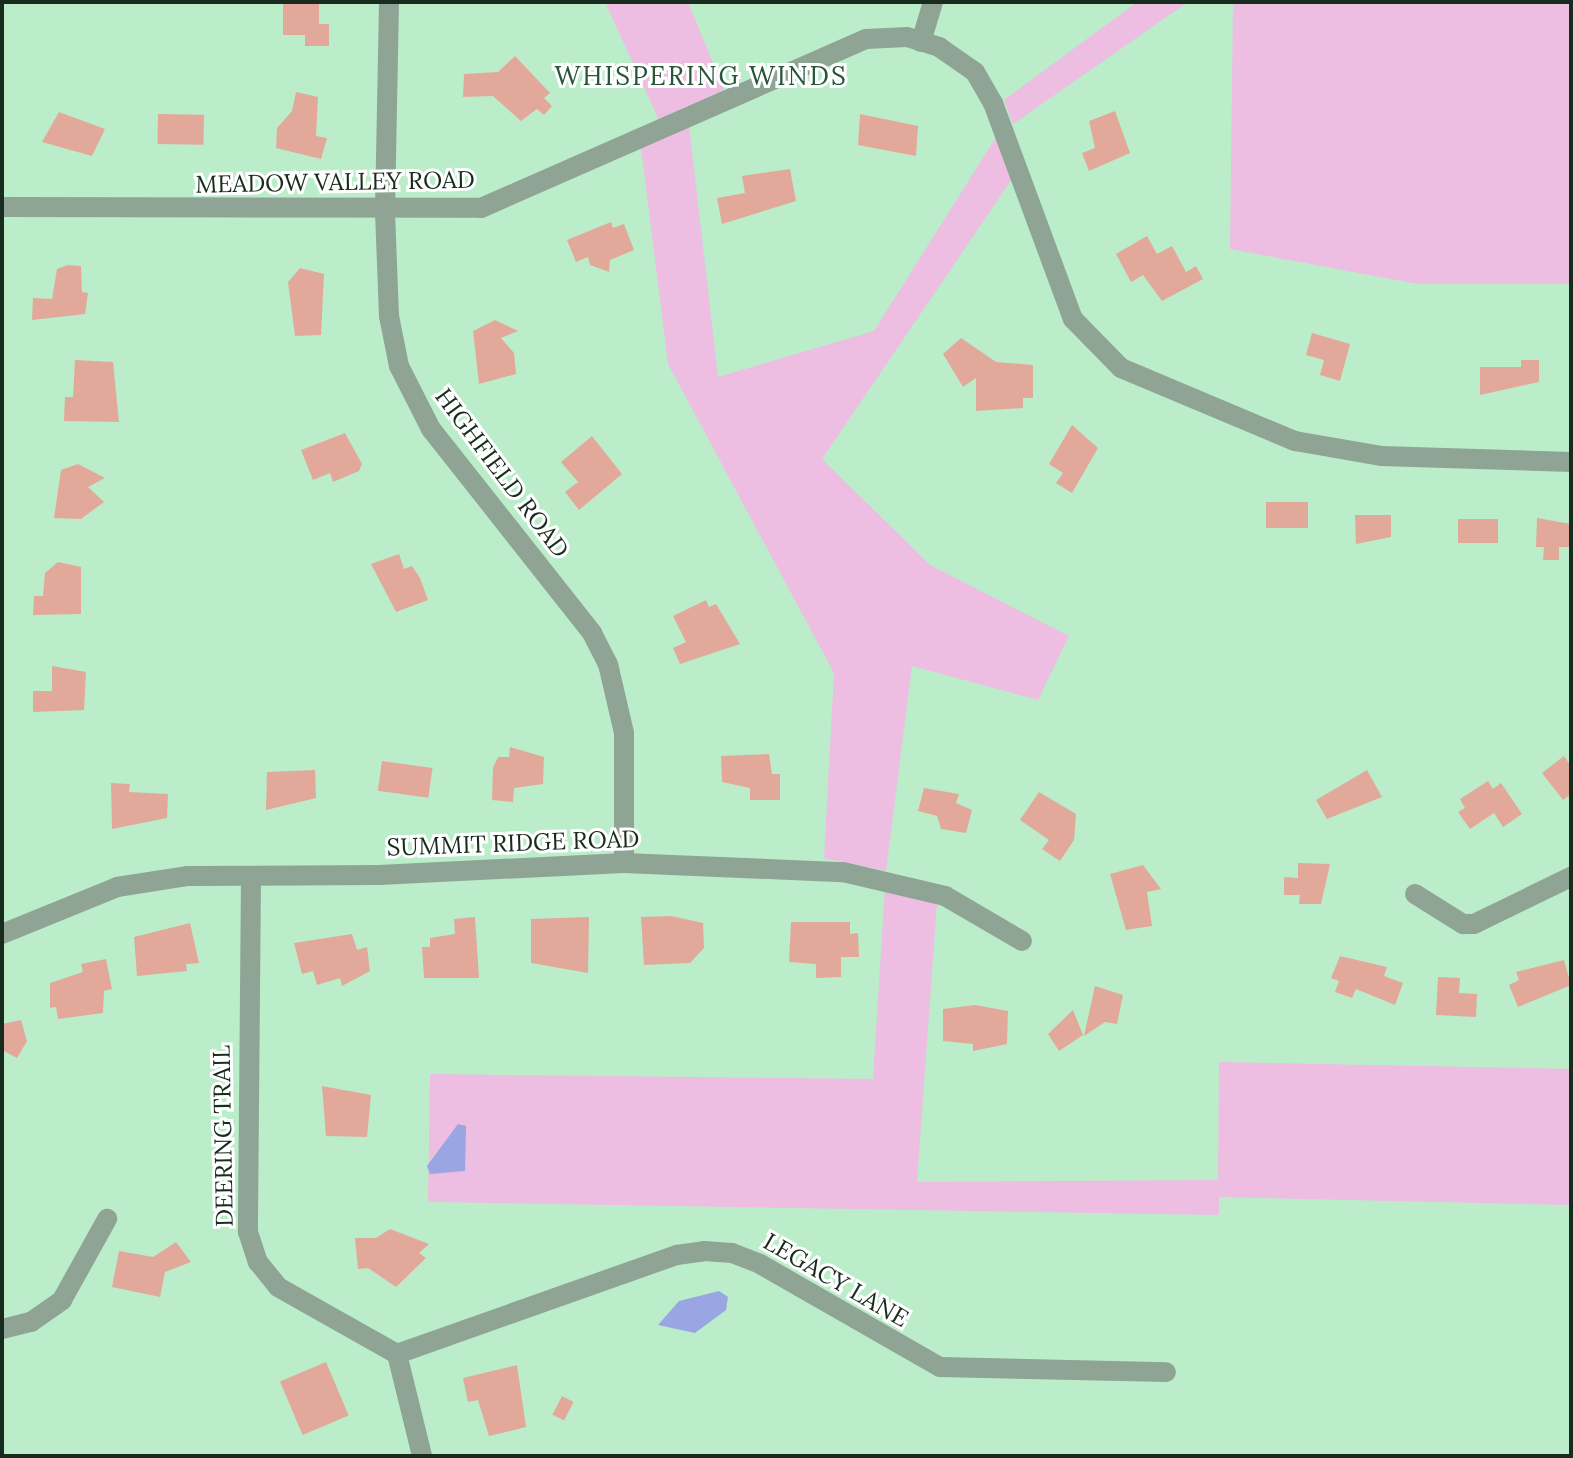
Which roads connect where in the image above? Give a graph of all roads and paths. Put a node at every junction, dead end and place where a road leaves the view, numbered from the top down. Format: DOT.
graph roads {
  1 [pos="389,2"];
  2 [pos="933,2"];
  3 [pos="921,42"];
  4 [pos="2,207"];
  5 [pos="385,212"];
  6 [pos="1571,462"];
  7 [pos="624,863"];
  8 [pos="251,877"];
  9 [pos="1571,877"];
  10 [pos="1415,894"];
  11 [pos="4,928"];
  12 [pos="1022,941"];
  13 [pos="107,1219"];
  14 [pos="2,1329"];
  15 [pos="397,1354"];
  16 [pos="1166,1372"];
  17 [pos="422,1456"];
  1 -- 5 [label="street, HIGHFIELD ROAD"];
  2 -- 3 [label="street"];
  3 -- 5 [label="street, MEADOW VALLEY ROAD"];
  3 -- 6 [label="street, MEADOW VALLEY ROAD"];
  4 -- 5 [label="street, MEADOW VALLEY ROAD"];
  5 -- 7 [label="street, HIGHFIELD ROAD"];
  7 -- 8 [label="street, SUMMIT RIDGE ROAD"];
  7 -- 12 [label="street, SUMMIT RIDGE ROAD"];
  8 -- 11 [label="street, SUMMIT RIDGE ROAD"];
  8 -- 15 [label="street, DEERING TRAIL"];
  9 -- 10 [label="street"];
  13 -- 14 [label="street"];
  15 -- 16 [label="street, LEGACY LANE"];
  15 -- 17 [label="street"];
}
